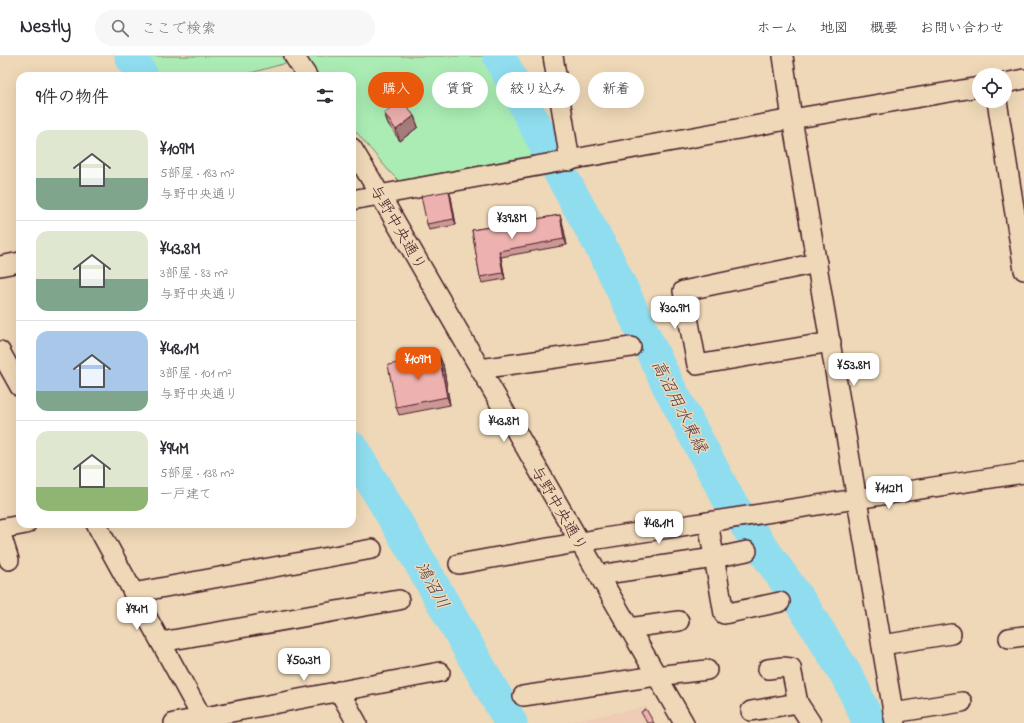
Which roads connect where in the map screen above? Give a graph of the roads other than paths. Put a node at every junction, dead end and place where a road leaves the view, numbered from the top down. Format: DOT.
graph roads {
  1 [pos="294,56"];
  2 [pos="553,56"];
  3 [pos="783,56"];
  4 [pos="304,72"];
  5 [pos="1024,79"];
  6 [pos="1012,82"];
  7 [pos="972,88"];
  8 [pos="998,108"];
  9 [pos="792,119"];
  10 [pos="356,155"];
  11 [pos="562,162"];
  12 [pos="381,196"];
  13 [pos="356,199"];
  14 [pos="16,263"];
  15 [pos="817,264"];
  16 [pos="0,266"];
  17 [pos="1024,270"];
  18 [pos="831,342"];
  19 [pos="631,347"];
  20 [pos="0,351"];
  21 [pos="480,369"];
  22 [pos="16,380"];
  23 [pos="1024,474"];
  24 [pos="858,500"];
  25 [pos="708,522"];
  26 [pos="16,526"];
  27 [pos="98,528"];
  28 [pos="0,530"];
  29 [pos="580,542"];
  30 [pos="372,549"];
  31 [pos="747,551"];
  32 [pos="714,558"];
  33 [pos="9,560"];
  34 [pos="459,564"];
  35 [pos="599,575"];
  36 [pos="134,593"];
  37 [pos="399,600"];
  38 [pos="780,602"];
  39 [pos="679,621"];
  40 [pos="629,628"];
  41 [pos="951,634"];
  42 [pos="161,642"];
  43 [pos="882,645"];
  44 [pos="768,669"];
  45 [pos="707,670"];
  46 [pos="440,672"];
  47 [pos="656,676"];
  48 [pos="339,691"];
  49 [pos="524,696"];
  50 [pos="962,702"];
  51 [pos="798,703"];
  52 [pos="751,711"];
  53 [pos="894,718"];
  54 [pos="204,720"];
  55 [pos="174,723"];
  56 [pos="356,723"];
  57 [pos="684,723"];
  58 [pos="811,723"];
  1 -- 4 [label="street"];
  2 -- 11 [label="street"];
  3 -- 9 [label="street"];
  5 -- 6 [label="street"];
  7 -- 9 [label="street"];
  8 -- 17 [label="street"];
  9 -- 11 [label="street"];
  9 -- 15 [label="street"];
  10 -- 12 [label="street, 与野中央通り"];
  11 -- 12 [label="street"];
  12 -- 13 [label="street"];
  12 -- 21 [label="street, 与野中央通り"];
  14 -- 16 [label="street"];
  15 -- 18 [label="street"];
  15 -- 18 [label="street"];
  18 -- 24 [label="street"];
  19 -- 21 [label="street"];
  20 -- 22 [label="street"];
  21 -- 29 [label="street, 与野中央通り"];
  23 -- 24 [label="street"];
  24 -- 25 [label="street"];
  24 -- 43 [label="street"];
  25 -- 29 [label="street"];
  25 -- 32 [label="street"];
  26 -- 28 [label="street"];
  27 -- 36 [label="street"];
  28 -- 33 [label="street"];
  29 -- 34 [label="street"];
  29 -- 35 [label="street, 与野中央通り"];
  30 -- 36 [label="street"];
  31 -- 32 [label="street"];
  32 -- 35 [label="street"];
  32 -- 38 [label="street"];
  35 -- 40 [label="street, 与野中央通り"];
  36 -- 42 [label="street"];
  37 -- 42 [label="street"];
  39 -- 40 [label="street"];
  40 -- 47 [label="street, 与野中央通り"];
  41 -- 43 [label="street"];
  42 -- 54 [label="street"];
  43 -- 53 [label="street"];
  44 -- 51 [label="street"];
  45 -- 47 [label="street"];
  46 -- 48 [label="street"];
  47 -- 49 [label="street"];
  47 -- 57 [label="street, 与野中央通り"];
  48 -- 54 [label="street"];
  48 -- 56 [label="street"];
  50 -- 53 [label="street"];
  51 -- 52 [label="street"];
  51 -- 58 [label="street"];
  54 -- 55 [label="street"];
}
